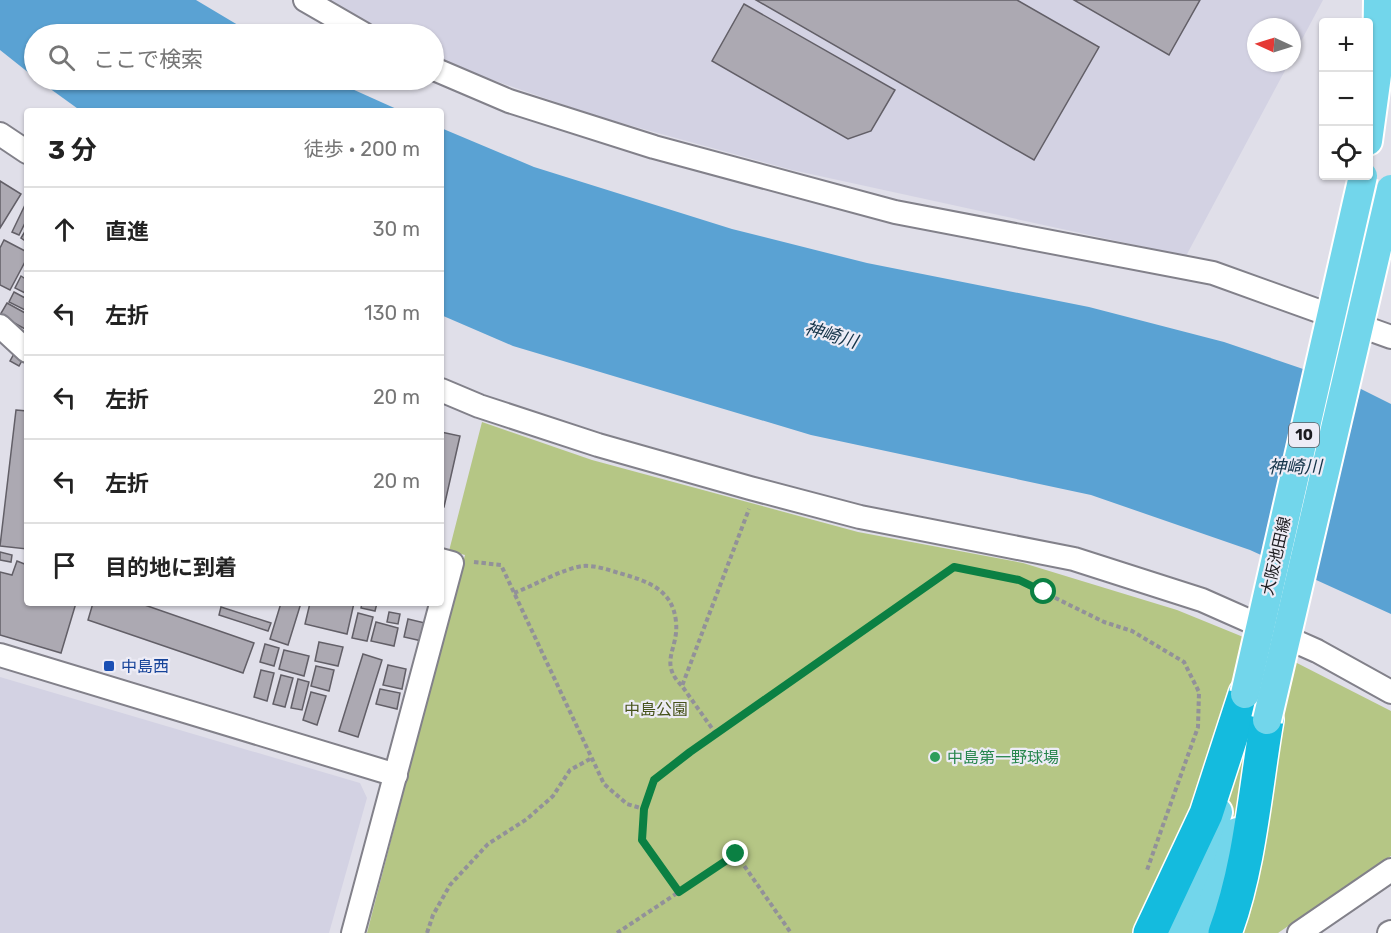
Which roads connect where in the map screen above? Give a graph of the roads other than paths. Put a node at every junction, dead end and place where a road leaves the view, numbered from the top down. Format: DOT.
graph roads {
  1 [pos="305,0"];
  2 [pos="1378,0"];
  3 [pos="347,24"];
  4 [pos="444,73"];
  5 [pos="1370,126"];
  6 [pos="0,134"];
  7 [pos="24,150"];
  8 [pos="1362,180"];
  9 [pos="1391,189"];
  10 [pos="0,326"];
  11 [pos="1391,336"];
  12 [pos="24,348"];
  13 [pos="444,391"];
  14 [pos="452,561"];
  15 [pos="444,592"];
  16 [pos="440,606"];
  17 [pos="0,655"];
  18 [pos="1391,692"];
  19 [pos="1245,694"];
  20 [pos="1267,720"];
  21 [pos="396,776"];
  22 [pos="1391,870"];
  23 [pos="353,933"];
  24 [pos="1150,933"];
  25 [pos="1178,933"];
  26 [pos="1201,933"];
  27 [pos="1225,933"];
  28 [pos="1299,933"];
  1 -- 3 [label="street"];
  2 -- 5 [label="main road"];
  4 -- 11 [label="street"];
  6 -- 7 [label="street"];
  8 -- 19 [label="main road, 大阪池田線 / 10, bridge"];
  9 -- 20 [label="main road, 大阪池田線 / 10, bridge"];
  10 -- 12 [label="street"];
  13 -- 18 [label="street"];
  14 -- 15 [label="street"];
  16 -- 21 [label="street"];
  17 -- 21 [label="street"];
  19 -- 24 [label="highway"];
  19 -- 25 [label="main road, 大阪池田線 / 10"];
  20 -- 26 [label="main road, 大阪池田線 / 10"];
  20 -- 27 [label="highway"];
  21 -- 23 [label="street"];
  22 -- 28 [label="street"];
}
